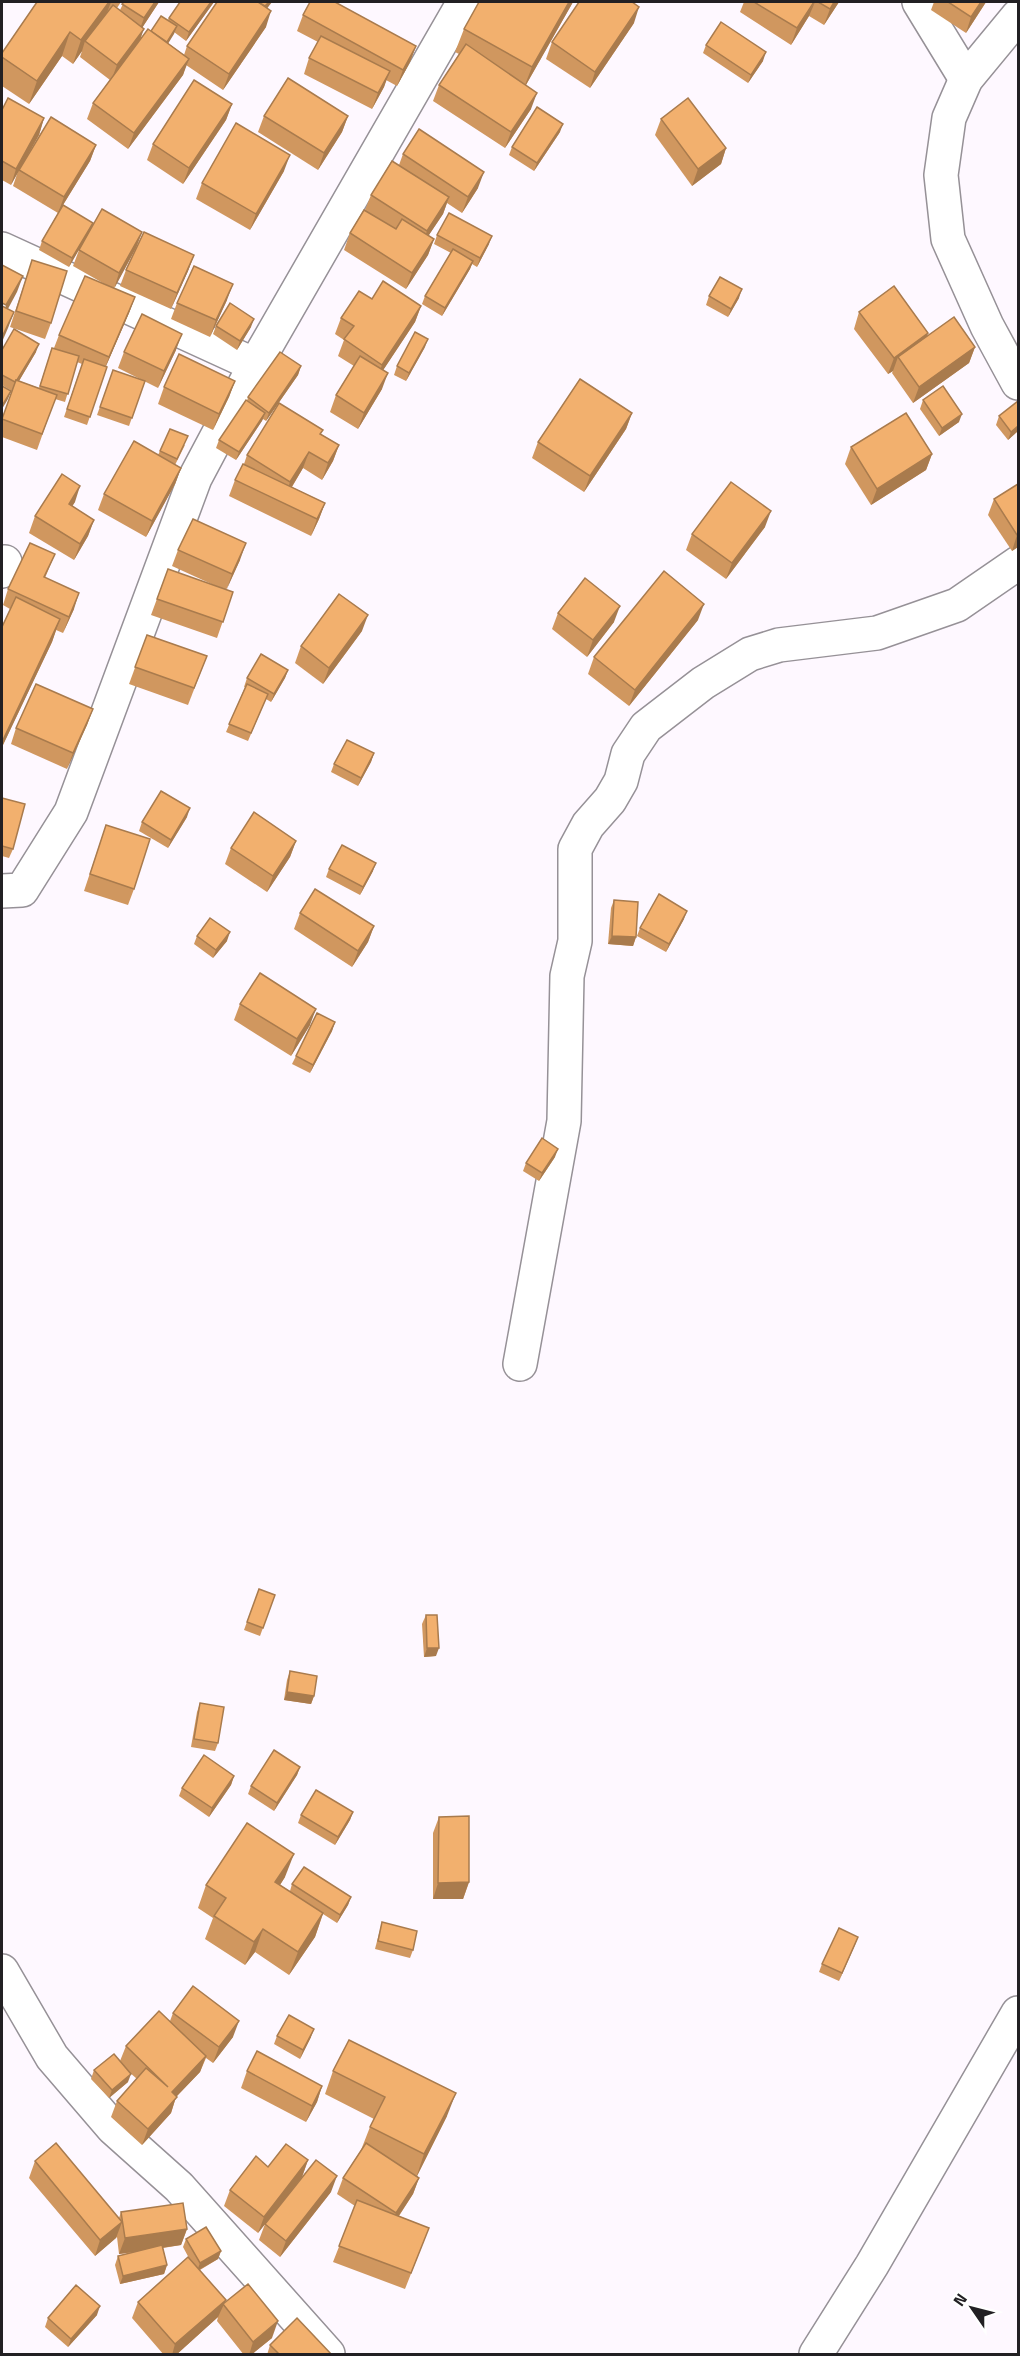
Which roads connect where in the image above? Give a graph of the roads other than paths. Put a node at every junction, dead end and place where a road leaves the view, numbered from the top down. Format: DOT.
graph roads {
  1 [pos="464,2"];
  2 [pos="919,2"];
  3 [pos="1018,16"];
  4 [pos="966,79"];
  5 [pos="2,249"];
  6 [pos="255,365"];
  7 [pos="1018,383"];
  8 [pos="1018,563"];
  9 [pos="2,891"];
  10 [pos="520,1364"];
  11 [pos="2,1971"];
  12 [pos="1018,2013"];
  13 [pos="328,2355"];
  14 [pos="816,2355"];
  1 -- 6 [label="street"];
  2 -- 4 [label="street"];
  3 -- 4 [label="street"];
  4 -- 7 [label="street"];
  5 -- 6 [label="street"];
  6 -- 9 [label="street"];
  8 -- 10 [label="street"];
  11 -- 13 [label="street"];
  12 -- 14 [label="street"];
}
